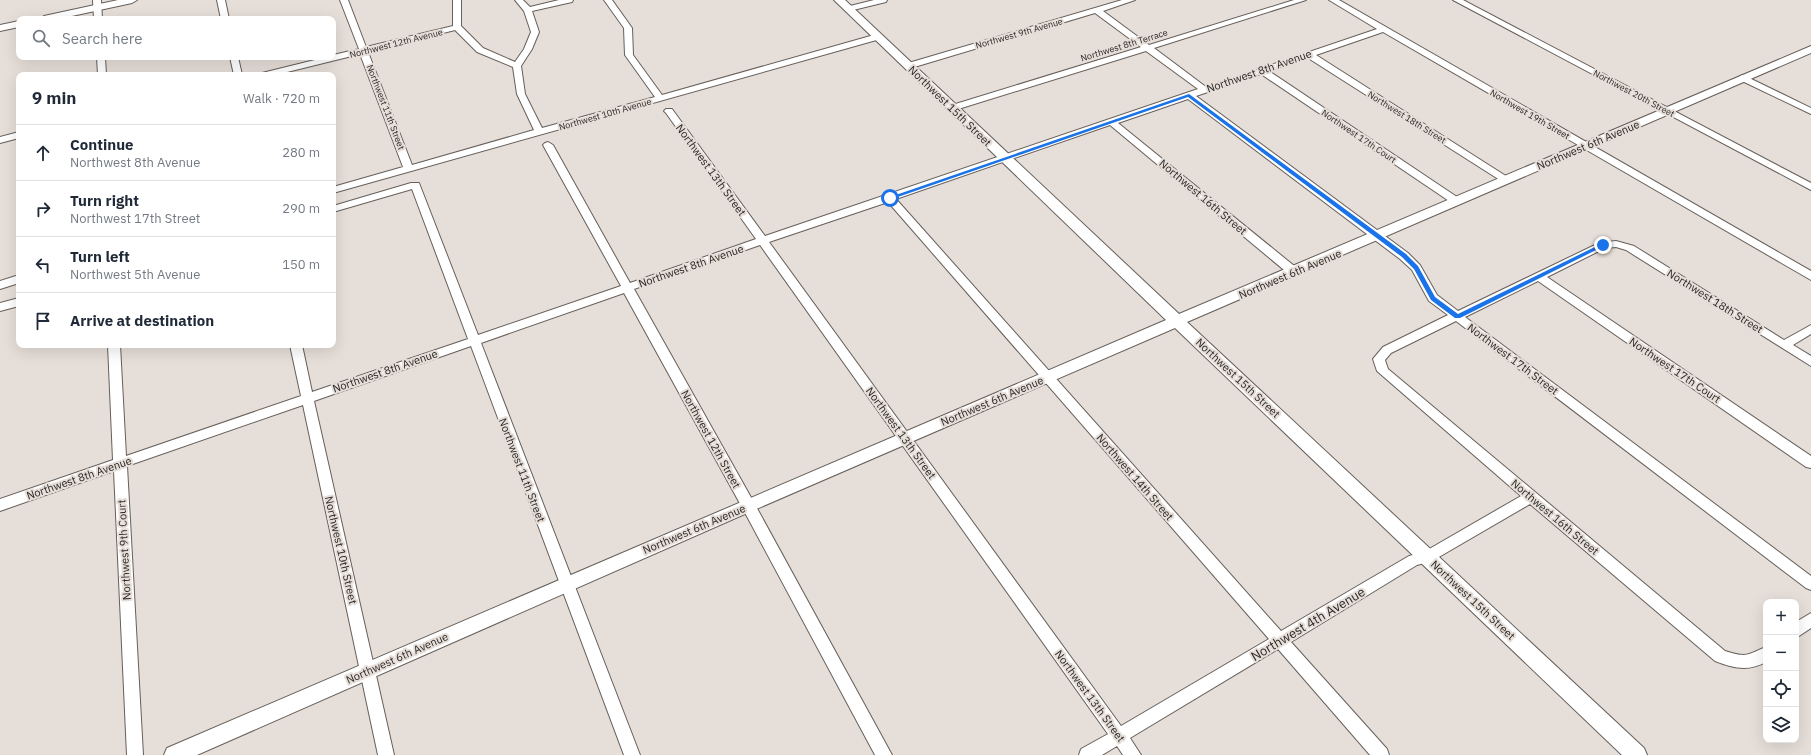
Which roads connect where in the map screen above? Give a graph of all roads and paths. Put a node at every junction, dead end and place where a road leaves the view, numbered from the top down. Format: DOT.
graph roads {
  1 [pos="132,0"];
  2 [pos="221,0"];
  3 [pos="344,0"];
  4 [pos="457,0"];
  5 [pos="519,0"];
  6 [pos="569,0"];
  7 [pos="608,0"];
  8 [pos="883,0"];
  9 [pos="1131,0"];
  10 [pos="1302,0"];
  11 [pos="1333,0"];
  12 [pos="1458,0"];
  13 [pos="98,4"];
  14 [pos="844,5"];
  15 [pos="528,10"];
  16 [pos="1096,10"];
  17 [pos="55,16"];
  18 [pos="98,16"];
  19 [pos="225,16"];
  20 [pos="16,25"];
  21 [pos="0,28"];
  22 [pos="457,28"];
  23 [pos="1384,29"];
  24 [pos="877,37"];
  25 [pos="1147,48"];
  26 [pos="1811,49"];
  27 [pos="364,50"];
  28 [pos="1308,54"];
  29 [pos="336,57"];
  30 [pos="101,60"];
  31 [pos="235,60"];
  32 [pos="324,60"];
  33 [pos="517,66"];
  34 [pos="908,66"];
  35 [pos="1261,70"];
  36 [pos="102,72"];
  37 [pos="237,72"];
  38 [pos="277,72"];
  39 [pos="1743,78"];
  40 [pos="1205,90"];
  41 [pos="1189,95"];
  42 [pos="660,98"];
  43 [pos="952,108"];
  44 [pos="669,111"];
  45 [pos="1668,111"];
  46 [pos="1811,111"];
  47 [pos="1112,122"];
  48 [pos="540,133"];
  49 [pos="16,136"];
  50 [pos="0,140"];
  51 [pos="548,145"];
  52 [pos="1585,146"];
  53 [pos="1005,159"];
  54 [pos="410,169"];
  55 [pos="1506,180"];
  56 [pos="1811,187"];
  57 [pos="336,189"];
  58 [pos="890,198"];
  59 [pos="1456,202"];
  60 [pos="336,208"];
  61 [pos="1378,236"];
  62 [pos="762,241"];
  63 [pos="1294,272"];
  64 [pos="1811,276"];
  65 [pos="1539,277"];
  66 [pos="16,280"];
  67 [pos="0,285"];
  68 [pos="628,288"];
  69 [pos="16,303"];
  70 [pos="0,307"];
  71 [pos="1457,316"];
  72 [pos="1179,322"];
  73 [pos="1811,329"];
  74 [pos="473,341"];
  75 [pos="1784,345"];
  76 [pos="114,348"];
  77 [pos="297,348"];
  78 [pos="1811,362"];
  79 [pos="1047,377"];
  80 [pos="307,399"];
  81 [pos="906,439"];
  82 [pos="1811,463"];
  83 [pos="120,464"];
  84 [pos="1532,496"];
  85 [pos="0,505"];
  86 [pos="748,505"];
  87 [pos="1427,557"];
  88 [pos="566,584"];
  89 [pos="1811,584"];
  90 [pos="1811,620"];
  91 [pos="1799,629"];
  92 [pos="1279,641"];
  93 [pos="1763,657"];
  94 [pos="368,671"];
  95 [pos="1120,736"];
  96 [pos="135,755"];
  97 [pos="174,755"];
  98 [pos="386,755"];
  99 [pos="632,755"];
  100 [pos="884,755"];
  101 [pos="1087,755"];
  102 [pos="1133,755"];
  103 [pos="1381,755"];
  104 [pos="1637,755"];
  1 -- 13 [label="street"];
  2 -- 19 [label="street"];
  3 -- 27 [label="street, Northwest 11th Street"];
  4 -- 22 [label="street"];
  5 -- 15 [label="street"];
  6 -- 15 [label="street"];
  7 -- 42 [label="street"];
  8 -- 14 [label="street"];
  9 -- 16 [label="street, Northwest 9th Avenue"];
  10 -- 25 [label="street, Northwest 8th Terrace"];
  11 -- 23 [label="street, Northwest 19th Street"];
  12 -- 45 [label="street, Northwest 20th Street"];
  13 -- 17 [label="street"];
  13 -- 18 [label="street"];
  14 -- 24 [label="street, Northwest 15th Street"];
  15 -- 33 [label="street"];
  16 -- 25 [label="street"];
  16 -- 34 [label="street, Northwest 9th Avenue"];
  20 -- 21 [label="street"];
  22 -- 27 [label="street, Northwest 12th Avenue"];
  22 -- 33 [label="street"];
  23 -- 28 [label="street, Northwest 8th Avenue"];
  23 -- 52 [label="street, Northwest 19th Street"];
  24 -- 34 [label="street, Northwest 15th Street"];
  24 -- 42 [label="street, Northwest 10th Avenue"];
  25 -- 40 [label="street"];
  25 -- 43 [label="street, Northwest 8th Terrace"];
  26 -- 39 [label="street, Northwest 6th Avenue"];
  27 -- 29 [label="street, Northwest 12th Avenue"];
  27 -- 54 [label="street, Northwest 11th Street"];
  28 -- 35 [label="street, Northwest 8th Avenue"];
  28 -- 55 [label="street, Northwest 18th Street"];
  30 -- 36 [label="street"];
  31 -- 37 [label="street"];
  32 -- 38 [label="street, Northwest 12th Avenue"];
  33 -- 48 [label="street"];
  34 -- 43 [label="street, Northwest 15th Street"];
  35 -- 40 [label="street, Northwest 8th Avenue"];
  35 -- 59 [label="street, Northwest 17th Court"];
  39 -- 45 [label="street, Northwest 6th Avenue"];
  39 -- 46 [label="street"];
  40 -- 41 [label="street, Northwest 8th Avenue"];
  41 -- 47 [label="street, Northwest 8th Avenue"];
  41 -- 61 [label="street, Northwest 17th Street"];
  42 -- 48 [label="street, Northwest 10th Avenue"];
  43 -- 53 [label="street, Northwest 15th Street"];
  44 -- 62 [label="street, Northwest 13th Street"];
  45 -- 52 [label="street, Northwest 6th Avenue"];
  45 -- 56 [label="street, Northwest 20th Street"];
  47 -- 53 [label="street, Northwest 8th Avenue"];
  47 -- 63 [label="street, Northwest 16th Street"];
  48 -- 54 [label="street, Northwest 10th Avenue"];
  49 -- 50 [label="street"];
  51 -- 68 [label="street, Northwest 12th Street"];
  52 -- 55 [label="street, Northwest 6th Avenue"];
  52 -- 64 [label="street, Northwest 19th Street"];
  53 -- 58 [label="street, Northwest 8th Avenue"];
  53 -- 72 [label="street, Northwest 15th Street"];
  54 -- 57 [label="street, Northwest 10th Avenue"];
  55 -- 59 [label="street, Northwest 6th Avenue"];
  58 -- 62 [label="street, Northwest 8th Avenue"];
  58 -- 79 [label="street, Northwest 14th Street"];
  59 -- 61 [label="street, Northwest 6th Avenue"];
  60 -- 74 [label="street, Northwest 11th Street"];
  61 -- 63 [label="street, Northwest 6th Avenue"];
  61 -- 71 [label="street, Northwest 17th Street"];
  62 -- 68 [label="street, Northwest 8th Avenue"];
  62 -- 81 [label="street, Northwest 13th Street"];
  63 -- 72 [label="street, Northwest 6th Avenue"];
  65 -- 71 [label="street"];
  65 -- 75 [label="street, Northwest 18th Street"];
  65 -- 82 [label="street, Northwest 17th Court"];
  66 -- 67 [label="street"];
  68 -- 74 [label="street, Northwest 8th Avenue"];
  68 -- 86 [label="street, Northwest 12th Street"];
  69 -- 70 [label="street"];
  71 -- 84 [label="street, Northwest 16th Street"];
  71 -- 89 [label="street, Northwest 17th Street"];
  72 -- 79 [label="street, Northwest 6th Avenue"];
  72 -- 87 [label="street, Northwest 15th Street"];
  73 -- 75 [label="street"];
  74 -- 80 [label="street, Northwest 8th Avenue"];
  74 -- 88 [label="street, Northwest 11th Street"];
  75 -- 78 [label="street, Northwest 18th Street"];
  76 -- 83 [label="street, Northwest 9th Court"];
  77 -- 80 [label="street, Northwest 10th Street"];
  79 -- 81 [label="street, Northwest 6th Avenue"];
  79 -- 92 [label="street, Northwest 14th Street"];
  80 -- 83 [label="street, Northwest 8th Avenue"];
  80 -- 94 [label="street, Northwest 10th Street"];
  81 -- 86 [label="street, Northwest 6th Avenue"];
  81 -- 95 [label="street, Northwest 13th Street"];
  83 -- 85 [label="street, Northwest 8th Avenue"];
  83 -- 96 [label="street, Northwest 9th Court"];
  84 -- 87 [label="street, Northwest 4th Avenue"];
  84 -- 93 [label="street, Northwest 16th Street"];
  86 -- 88 [label="street, Northwest 6th Avenue"];
  86 -- 100 [label="street, Northwest 12th Street"];
  87 -- 92 [label="street, Northwest 4th Avenue"];
  87 -- 104 [label="street, Northwest 15th Street"];
  88 -- 94 [label="street, Northwest 6th Avenue"];
  88 -- 99 [label="street, Northwest 11th Street"];
  90 -- 91 [label="street"];
  92 -- 95 [label="street, Northwest 4th Avenue"];
  92 -- 103 [label="street, Northwest 14th Street"];
  94 -- 97 [label="street, Northwest 6th Avenue"];
  94 -- 98 [label="street, Northwest 10th Street"];
  95 -- 101 [label="street, Northwest 4th Avenue"];
  95 -- 102 [label="street, Northwest 13th Street"];
}
